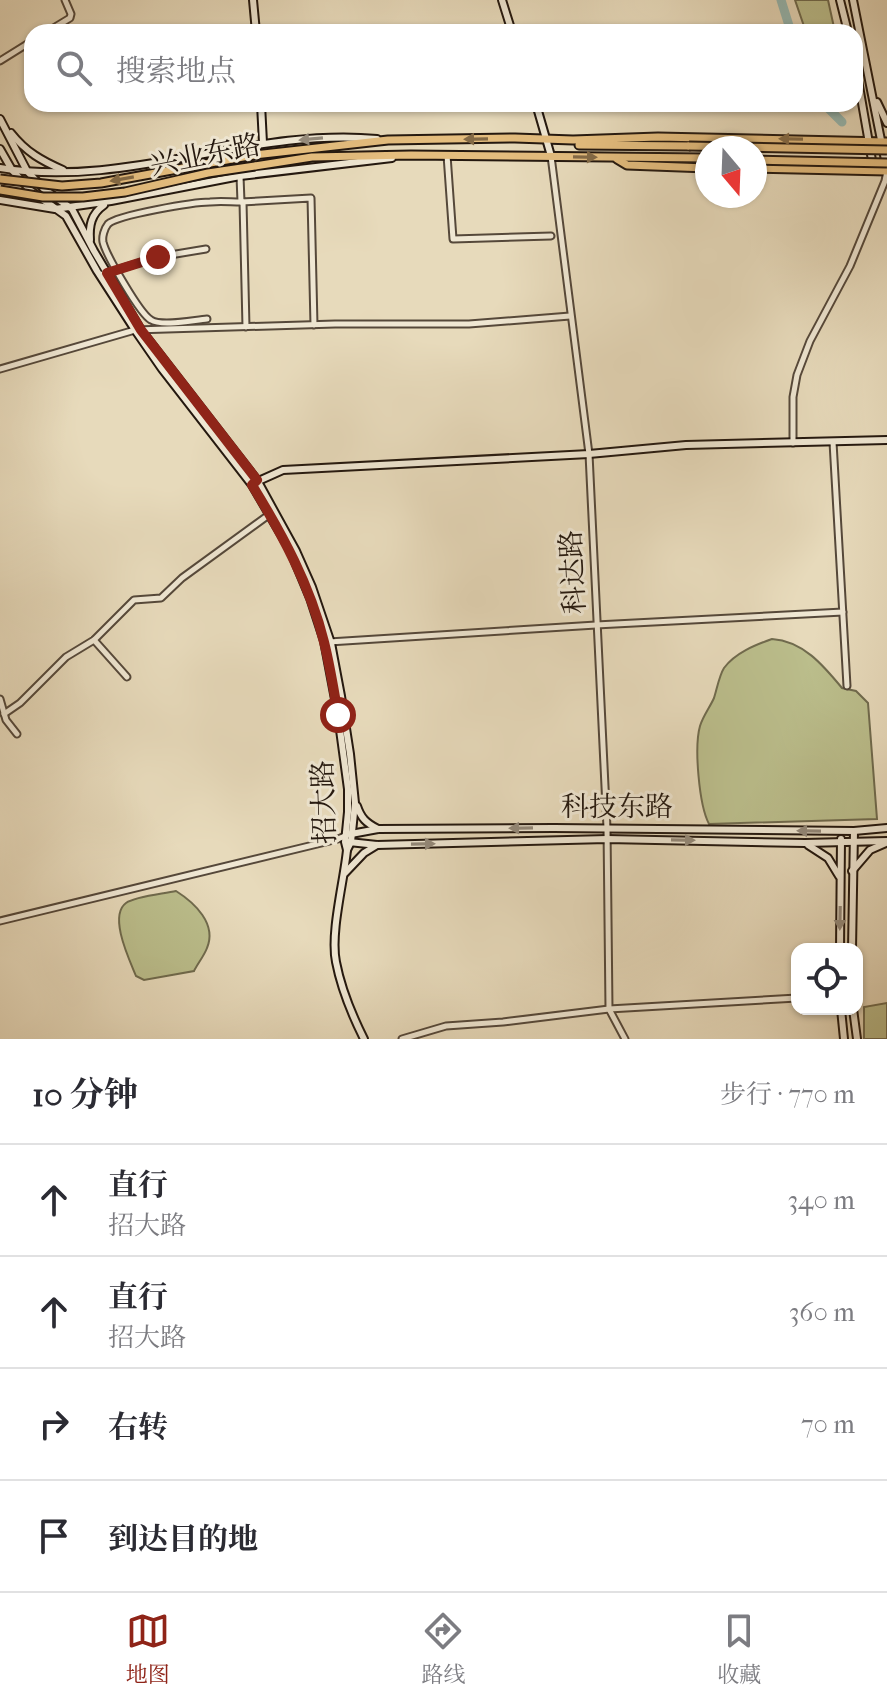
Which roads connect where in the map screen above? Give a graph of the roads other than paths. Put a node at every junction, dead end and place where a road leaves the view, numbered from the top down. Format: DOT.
graph roads {
  1 [pos="65,0"];
  2 [pos="253,0"];
  3 [pos="502,0"];
  4 [pos="840,0"];
  5 [pos="853,0"];
  6 [pos="60,24"];
  7 [pos="255,24"];
  8 [pos="510,24"];
  9 [pos="846,24"];
  10 [pos="858,24"];
  11 [pos="24,46"];
  12 [pos="863,48"];
  13 [pos="0,61"];
  14 [pos="872,91"];
  15 [pos="863,108"];
  16 [pos="261,112"];
  17 [pos="539,112"];
  18 [pos="1,120"];
  19 [pos="887,123"];
  20 [pos="515,138"];
  21 [pos="547,139"];
  22 [pos="388,140"];
  23 [pos="573,140"];
  24 [pos="869,142"];
  25 [pos="884,142"];
  26 [pos="263,143"];
  27 [pos="0,149"];
  28 [pos="887,150"];
  29 [pos="411,155"];
  30 [pos="447,155"];
  31 [pos="517,155"];
  32 [pos="551,156"];
  33 [pos="615,158"];
  34 [pos="695,158"];
  35 [pos="767,160"];
  36 [pos="887,163"];
  37 [pos="0,168"];
  38 [pos="695,168"];
  39 [pos="767,168"];
  40 [pos="12,170"];
  41 [pos="874,170"];
  42 [pos="27,171"];
  43 [pos="887,171"];
  44 [pos="68,172"];
  45 [pos="240,176"];
  46 [pos="0,179"];
  47 [pos="0,190"];
  48 [pos="0,200"];
  49 [pos="111,201"];
  50 [pos="242,202"];
  51 [pos="71,207"];
  52 [pos="55,209"];
  53 [pos="551,236"];
  54 [pos="206,249"];
  55 [pos="94,251"];
  56 [pos="117,270"];
  57 [pos="103,274"];
  58 [pos="570,316"];
  59 [pos="207,319"];
  60 [pos="314,325"];
  61 [pos="246,327"];
  62 [pos="138,330"];
  63 [pos="0,369"];
  64 [pos="887,440"];
  65 [pos="833,442"];
  66 [pos="793,443"];
  67 [pos="589,454"];
  68 [pos="254,482"];
  69 [pos="270,514"];
  70 [pos="843,612"];
  71 [pos="596,625"];
  72 [pos="94,640"];
  73 [pos="327,642"];
  74 [pos="127,677"];
  75 [pos="847,686"];
  76 [pos="0,699"];
  77 [pos="4,714"];
  78 [pos="17,734"];
  79 [pos="355,803"];
  80 [pos="607,828"];
  81 [pos="887,828"];
  82 [pos="378,829"];
  83 [pos="841,831"];
  84 [pos="854,831"];
  85 [pos="607,839"];
  86 [pos="347,840"];
  87 [pos="854,842"];
  88 [pos="887,842"];
  89 [pos="805,843"];
  90 [pos="840,843"];
  91 [pos="377,845"];
  92 [pos="852,871"];
  93 [pos="345,873"];
  94 [pos="840,879"];
  95 [pos="0,921"];
  96 [pos="840,943"];
  97 [pos="852,943"];
  98 [pos="791,998"];
  99 [pos="609,1009"];
  100 [pos="842,1015"];
  101 [pos="854,1015"];
  102 [pos="364,1039"];
  103 [pos="402,1039"];
  104 [pos="625,1039"];
  105 [pos="844,1039"];
  106 [pos="857,1039"];
  1 -- 6 [label="street"];
  2 -- 7 [label="main road"];
  3 -- 8 [label="main road"];
  4 -- 9 [label="main road"];
  5 -- 10 [label="main road"];
  11 -- 13 [label="street"];
  12 -- 14 [label="main road"];
  14 -- 19 [label="main road"];
  14 -- 25 [label="main road"];
  15 -- 24 [label="main road"];
  16 -- 26 [label="main road"];
  17 -- 21 [label="main road, 科达路"];
  18 -- 42 [label="main road"];
  18 -- 44 [label="main road"];
  20 -- 21 [label="main road"];
  20 -- 22 [label="main road, one-way"];
  20 -- 31 [label="main road"];
  21 -- 23 [label="main road"];
  21 -- 32 [label="main road, 科达路"];
  22 -- 26 [label="main road, one-way"];
  22 -- 46 [label="main road, one-way, bridge"];
  24 -- 23 [label="main road, one-way"];
  23 -- 28 [label="main road, bridge"];
  24 -- 25 [label="main road"];
  24 -- 41 [label="main road"];
  25 -- 43 [label="main road"];
  26 -- 44 [label="main road"];
  27 -- 40 [label="main road, 招大路"];
  29 -- 30 [label="main road, 兴业东路"];
  29 -- 45 [label="main road"];
  29 -- 47 [label="main road, 兴业东路, bridge"];
  30 -- 31 [label="main road, 兴业东路"];
  30 -- 53 [label="street"];
  31 -- 32 [label="main road, 兴业东路"];
  32 -- 33 [label="main road, 兴业东路, one-way"];
  32 -- 58 [label="street, 科达路"];
  33 -- 34 [label="main road, 兴业东路"];
  33 -- 38 [label="main road"];
  35 -- 36 [label="main road, bridge"];
  37 -- 40 [label="main road"];
  39 -- 41 [label="main road"];
  40 -- 42 [label="main road"];
  40 -- 52 [label="main road, 招大路"];
  41 -- 43 [label="main road"];
  42 -- 44 [label="main road"];
  42 -- 51 [label="main road"];
  43 -- 66 [label="street"];
  45 -- 49 [label="main road"];
  45 -- 50 [label="street"];
  48 -- 52 [label="main road"];
  49 -- 51 [label="main road"];
  49 -- 55 [label="main road"];
  50 -- 56 [label="street"];
  50 -- 60 [label="street"];
  50 -- 61 [label="street"];
  51 -- 52 [label="main road"];
  51 -- 55 [label="main road, 招大路"];
  52 -- 57 [label="main road, 招大路"];
  54 -- 56 [label="street"];
  55 -- 57 [label="main road, 招大路"];
  56 -- 57 [label="street"];
  56 -- 59 [label="street"];
  57 -- 62 [label="main road, 招大路"];
  58 -- 60 [label="street"];
  58 -- 67 [label="street, 科达路"];
  60 -- 61 [label="street"];
  61 -- 62 [label="street"];
  62 -- 63 [label="street"];
  62 -- 68 [label="main road, 招大路"];
  64 -- 65 [label="main road"];
  65 -- 66 [label="main road"];
  65 -- 70 [label="street"];
  66 -- 67 [label="main road"];
  67 -- 68 [label="main road"];
  67 -- 71 [label="street, 科达路"];
  68 -- 69 [label="main road, 招大路"];
  68 -- 73 [label="main road, 招大路"];
  69 -- 72 [label="street"];
  69 -- 73 [label="main road, 招大路"];
  70 -- 71 [label="street"];
  70 -- 75 [label="street"];
  71 -- 73 [label="street"];
  71 -- 80 [label="street, 科达路"];
  72 -- 74 [label="street"];
  72 -- 77 [label="street"];
  73 -- 79 [label="main road, 招大路"];
  73 -- 86 [label="main road, 招大路"];
  76 -- 77 [label="street"];
  77 -- 78 [label="street"];
  79 -- 82 [label="main road"];
  79 -- 86 [label="main road, 招大路"];
  80 -- 82 [label="main road, 科技东路, one-way"];
  83 -- 80 [label="main road, 科技东路, one-way"];
  80 -- 85 [label="street, 科达路"];
  81 -- 84 [label="main road, 科技东路"];
  82 -- 86 [label="main road, 科技东路"];
  83 -- 84 [label="main road, 科技东路"];
  83 -- 90 [label="main road"];
  84 -- 87 [label="main road"];
  85 -- 89 [label="main road, one-way"];
  91 -- 85 [label="main road, one-way"];
  85 -- 99 [label="street, 科达路"];
  86 -- 91 [label="main road"];
  86 -- 93 [label="main road, 招大路"];
  86 -- 95 [label="street"];
  87 -- 88 [label="main road"];
  87 -- 90 [label="main road"];
  87 -- 92 [label="main road"];
  88 -- 92 [label="main road"];
  89 -- 90 [label="main road"];
  89 -- 94 [label="main road"];
  90 -- 94 [label="main road"];
  91 -- 93 [label="main road"];
  92 -- 97 [label="main road"];
  93 -- 102 [label="main road, 招大路"];
  94 -- 96 [label="main road, one-way"];
  98 -- 99 [label="street"];
  99 -- 103 [label="street"];
  99 -- 104 [label="street, 科达路"];
  100 -- 105 [label="main road"];
  101 -- 106 [label="main road"];
}
